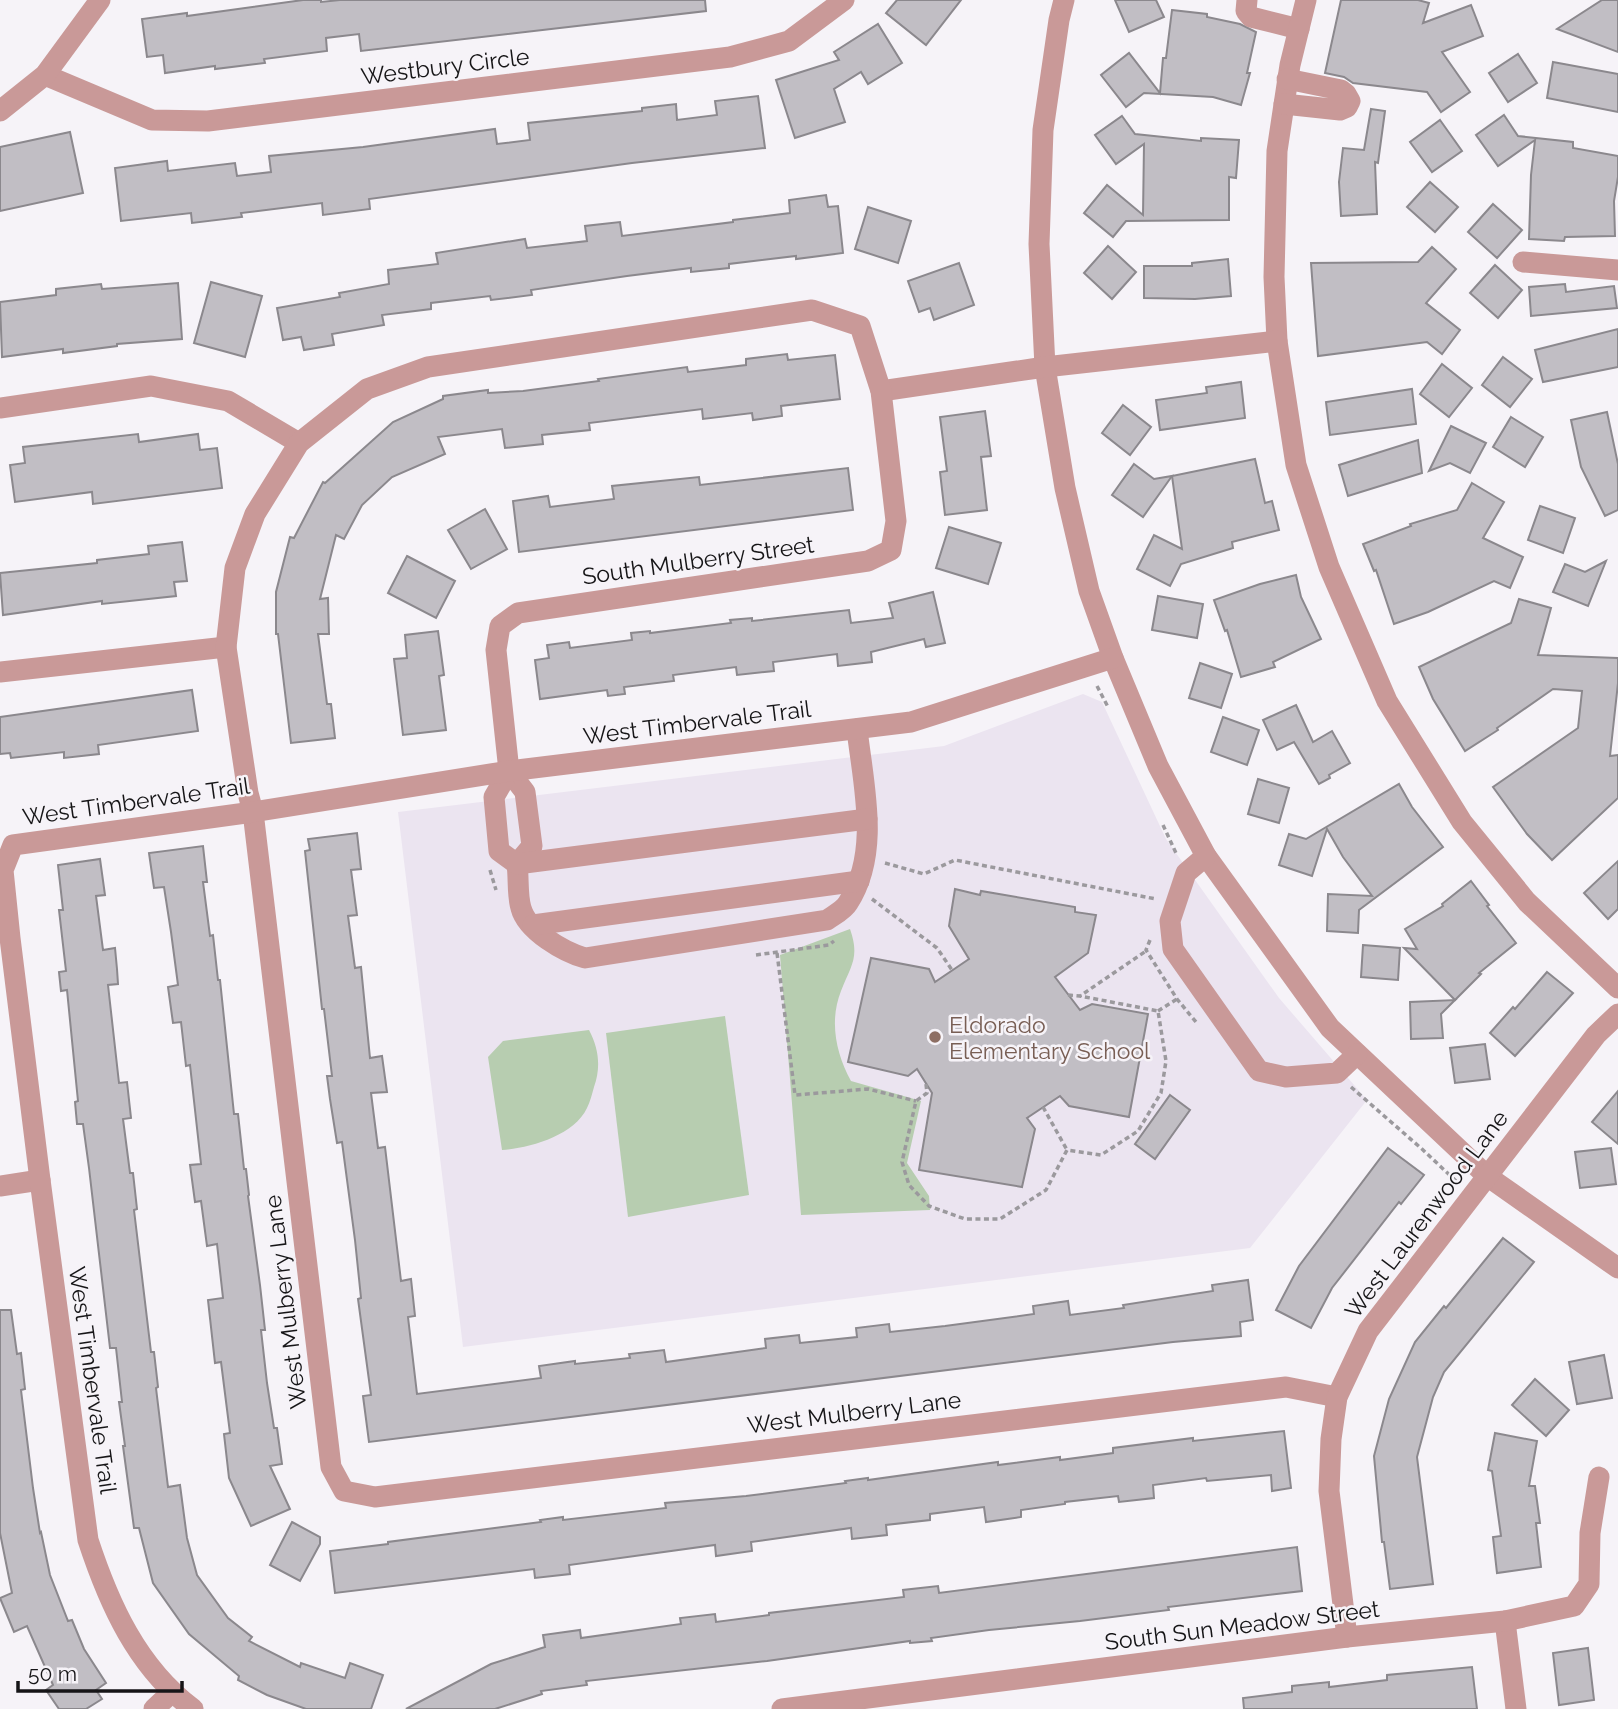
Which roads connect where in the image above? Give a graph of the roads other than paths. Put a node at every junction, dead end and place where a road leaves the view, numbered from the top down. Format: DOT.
graph roads {
  1 [pos="100,0"];
  2 [pos="844,0"];
  3 [pos="1064,0"];
  4 [pos="1247,0"];
  5 [pos="1302,1"];
  6 [pos="1298,29"];
  7 [pos="45,75"];
  8 [pos="1287,79"];
  9 [pos="1283,104"];
  10 [pos="0,111"];
  11 [pos="1523,262"];
  12 [pos="1618,270"];
  13 [pos="1277,341"];
  14 [pos="1045,367"];
  15 [pos="881,391"];
  16 [pos="0,408"];
  17 [pos="299,443"];
  18 [pos="226,647"];
  19 [pos="1113,658"];
  20 [pos="0,672"];
  21 [pos="857,729"];
  22 [pos="509,771"];
  23 [pos="253,812"];
  24 [pos="867,819"];
  25 [pos="1206,856"];
  26 [pos="517,864"];
  27 [pos="864,889"];
  28 [pos="533,925"];
  29 [pos="5,938"];
  30 [pos="1618,988"];
  31 [pos="1618,1014"];
  32 [pos="1357,1054"];
  33 [pos="1487,1176"];
  34 [pos="40,1180"];
  35 [pos="0,1185"];
  36 [pos="1618,1268"];
  37 [pos="1337,1397"];
  38 [pos="1599,1477"];
  39 [pos="1505,1621"];
  40 [pos="1347,1637"];
  41 [pos="171,1693"];
  42 [pos="154,1709"];
  43 [pos="193,1709"];
  44 [pos="782,1709"];
  45 [pos="1516,1709"];
  1 -- 7 [label="street"];
  2 -- 7 [label="street, Westbury Circle"];
  3 -- 14 [label="street"];
  4 -- 6 [label="street"];
  5 -- 6 [label="street"];
  6 -- 8 [label="street"];
  7 -- 10 [label="street"];
  8 -- 9 [label="street"];
  8 -- 9 [label="street"];
  9 -- 13 [label="street"];
  11 -- 12 [label="street"];
  13 -- 14 [label="street"];
  13 -- 30 [label="street"];
  14 -- 15 [label="street"];
  14 -- 19 [label="street"];
  15 -- 17 [label="street, West Mulberry Lane"];
  15 -- 22 [label="street, South Mulberry Street"];
  16 -- 17 [label="street"];
  17 -- 18 [label="street, West Mulberry Lane"];
  18 -- 20 [label="street"];
  18 -- 23 [label="street, West Mulberry Lane"];
  19 -- 21 [label="street, West Timbervale Trail"];
  19 -- 25 [label="street"];
  21 -- 22 [label="street, West Timbervale Trail"];
  21 -- 24 [label="street"];
  22 -- 23 [label="street, West Timbervale Trail"];
  22 -- 26 [label="street"];
  22 -- 26 [label="street"];
  23 -- 29 [label="street, West Timbervale Trail"];
  23 -- 37 [label="street, West Mulberry Lane"];
  24 -- 26 [label="street"];
  24 -- 27 [label="street"];
  25 -- 32 [label="street"];
  25 -- 32 [label="street"];
  26 -- 28 [label="street"];
  27 -- 28 [label="street"];
  27 -- 28 [label="street"];
  29 -- 34 [label="street, West Timbervale Trail"];
  31 -- 33 [label="street, West Laurenwood Lane"];
  32 -- 33 [label="street"];
  33 -- 36 [label="street"];
  33 -- 37 [label="street, West Laurenwood Lane"];
  34 -- 35 [label="street"];
  34 -- 41 [label="street, West Timbervale Trail"];
  37 -- 40 [label="street, West Laurenwood Lane"];
  38 -- 39 [label="street, South Sun Meadow Street"];
  39 -- 40 [label="street, South Sun Meadow Street"];
  39 -- 45 [label="street"];
  40 -- 44 [label="street, South Sun Meadow Street"];
  41 -- 42 [label="street"];
  41 -- 43 [label="street, West Timbervale Trail"];
}
